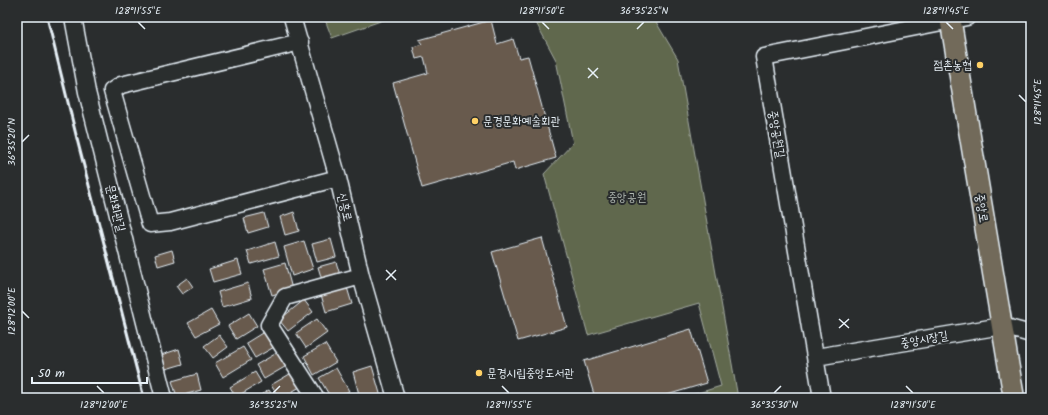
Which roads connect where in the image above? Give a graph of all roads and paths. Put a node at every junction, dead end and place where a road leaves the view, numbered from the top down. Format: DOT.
graph roads {
  1 [pos="72,17"];
  2 [pos="292,17"];
  3 [pos="956,18"];
  4 [pos="300,42"];
  5 [pos="338,178"];
  6 [pos="361,276"];
  7 [pos="1002,326"];
  8 [pos="1031,334"];
  9 [pos="816,358"];
  10 [pos="164,398"];
  11 [pos="316,398"];
  12 [pos="396,398"];
  13 [pos="822,398"];
  14 [pos="1014,398"];
  1 -- 10 [label="street, 문화회관길"];
  2 -- 4 [label="street, 신흥로"];
  3 -- 7 [label="main road, 중앙로"];
  3 -- 9 [label="street, 중앙공원길"];
  4 -- 5 [label="street, 신흥로"];
  4 -- 5 [label="street"];
  5 -- 6 [label="street, 신흥로"];
  6 -- 11 [label="street"];
  6 -- 12 [label="street, 신흥로"];
  7 -- 8 [label="street, 중앙시장길"];
  7 -- 9 [label="street, 중앙시장길"];
  7 -- 14 [label="main road, 중앙로"];
  9 -- 13 [label="street, 중앙공원길"];
}
